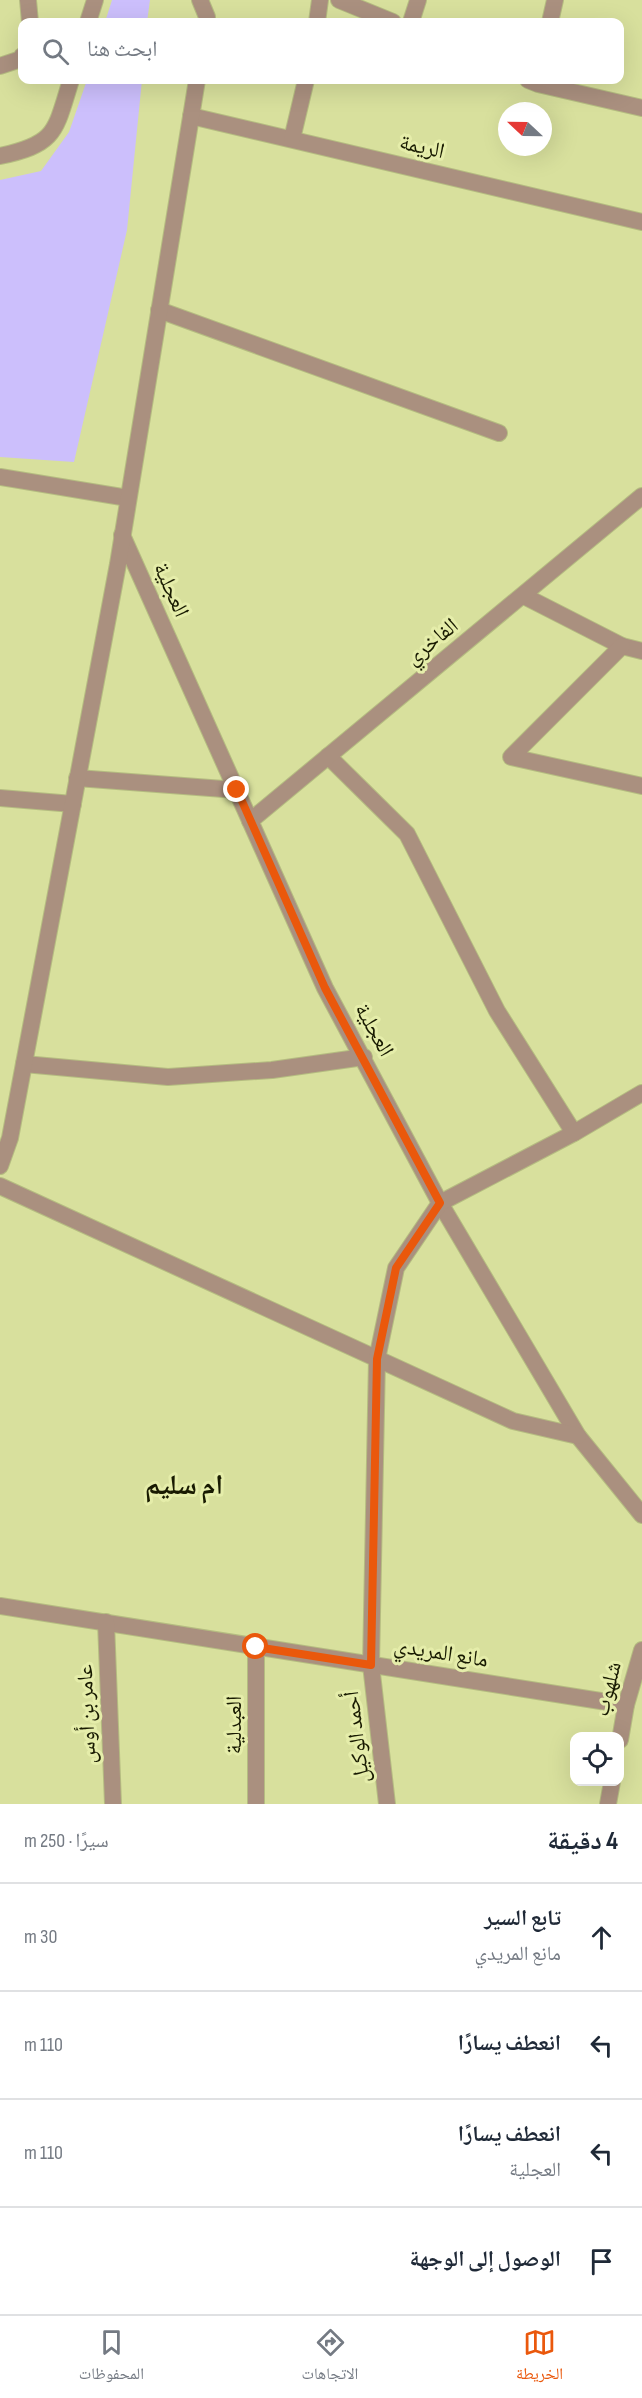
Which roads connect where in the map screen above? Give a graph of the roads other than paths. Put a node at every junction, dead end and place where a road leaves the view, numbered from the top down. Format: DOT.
graph roads {
  1 [pos="28,0"];
  2 [pos="95,0"];
  3 [pos="200,0"];
  4 [pos="320,0"];
  5 [pos="339,0"];
  6 [pos="418,0"];
  7 [pos="555,0"];
  8 [pos="30,18"];
  9 [pos="89,18"];
  10 [pos="207,18"];
  11 [pos="318,18"];
  12 [pos="383,18"];
  13 [pos="412,18"];
  14 [pos="551,18"];
  15 [pos="18,60"];
  16 [pos="0,66"];
  17 [pos="70,84"];
  18 [pos="196,84"];
  19 [pos="305,84"];
  20 [pos="547,84"];
  21 [pos="642,108"];
  22 [pos="191,116"];
  23 [pos="292,139"];
  24 [pos="0,156"];
  25 [pos="642,222"];
  26 [pos="159,310"];
  27 [pos="499,433"];
  28 [pos="0,477"];
  29 [pos="642,496"];
  30 [pos="128,498"];
  31 [pos="122,535"];
  32 [pos="524,596"];
  33 [pos="622,646"];
  34 [pos="642,651"];
  35 [pos="328,756"];
  36 [pos="77,778"];
  37 [pos="642,786"];
  38 [pos="237,790"];
  39 [pos="0,798"];
  40 [pos="73,804"];
  41 [pos="250,821"];
  42 [pos="364,1057"];
  43 [pos="24,1064"];
  44 [pos="642,1093"];
  45 [pos="574,1133"];
  46 [pos="0,1166"];
  47 [pos="0,1186"];
  48 [pos="440,1203"];
  49 [pos="377,1359"];
  50 [pos="578,1436"];
  51 [pos="642,1515"];
  52 [pos="0,1606"];
  53 [pos="106,1622"];
  54 [pos="256,1647"];
  55 [pos="642,1650"];
  56 [pos="371,1665"];
  57 [pos="626,1705"];
  58 [pos="621,1732"];
  59 [pos="611,1786"];
  60 [pos="113,1804"];
  61 [pos="256,1804"];
  62 [pos="387,1804"];
  63 [pos="608,1804"];
  1 -- 8 [label="street"];
  2 -- 9 [label="street"];
  3 -- 10 [label="street"];
  4 -- 11 [label="street"];
  5 -- 12 [label="street"];
  6 -- 13 [label="street"];
  7 -- 14 [label="street"];
  15 -- 16 [label="street"];
  17 -- 24 [label="street"];
  18 -- 22 [label="street"];
  19 -- 23 [label="street"];
  20 -- 21 [label="street"];
  22 -- 23 [label="street, الريمة"];
  22 -- 26 [label="street"];
  23 -- 25 [label="street, الريمة"];
  26 -- 27 [label="street"];
  26 -- 30 [label="street"];
  28 -- 30 [label="street"];
  29 -- 32 [label="street, الفاخري"];
  30 -- 31 [label="street"];
  31 -- 36 [label="street"];
  31 -- 38 [label="street, العجلية"];
  32 -- 33 [label="street"];
  32 -- 35 [label="street, الفاخري"];
  33 -- 34 [label="street"];
  33 -- 37 [label="street"];
  35 -- 41 [label="street, الفاخري"];
  35 -- 45 [label="street"];
  36 -- 38 [label="street"];
  36 -- 40 [label="street"];
  38 -- 41 [label="street, العجلية"];
  39 -- 40 [label="street"];
  40 -- 43 [label="street"];
  41 -- 42 [label="street, العجلية"];
  42 -- 43 [label="street"];
  42 -- 48 [label="street, العجلية"];
  43 -- 46 [label="street"];
  44 -- 45 [label="street"];
  45 -- 48 [label="street"];
  47 -- 49 [label="street"];
  48 -- 49 [label="street, أحمد الوكيل"];
  48 -- 50 [label="street, العجلية"];
  49 -- 50 [label="street"];
  49 -- 56 [label="street, أحمد الوكيل"];
  50 -- 51 [label="street, العجلية"];
  52 -- 53 [label="street, مانع المريدي"];
  53 -- 54 [label="street, مانع المريدي"];
  53 -- 60 [label="street, عامر بن أوس"];
  54 -- 56 [label="street, مانع المريدي"];
  54 -- 61 [label="street, العبدلية"];
  55 -- 57 [label="street, شلهوب"];
  56 -- 57 [label="street, مانع المريدي"];
  56 -- 62 [label="street, أحمد الوكيل"];
  57 -- 58 [label="street, شلهوب"];
  59 -- 63 [label="street"];
}
